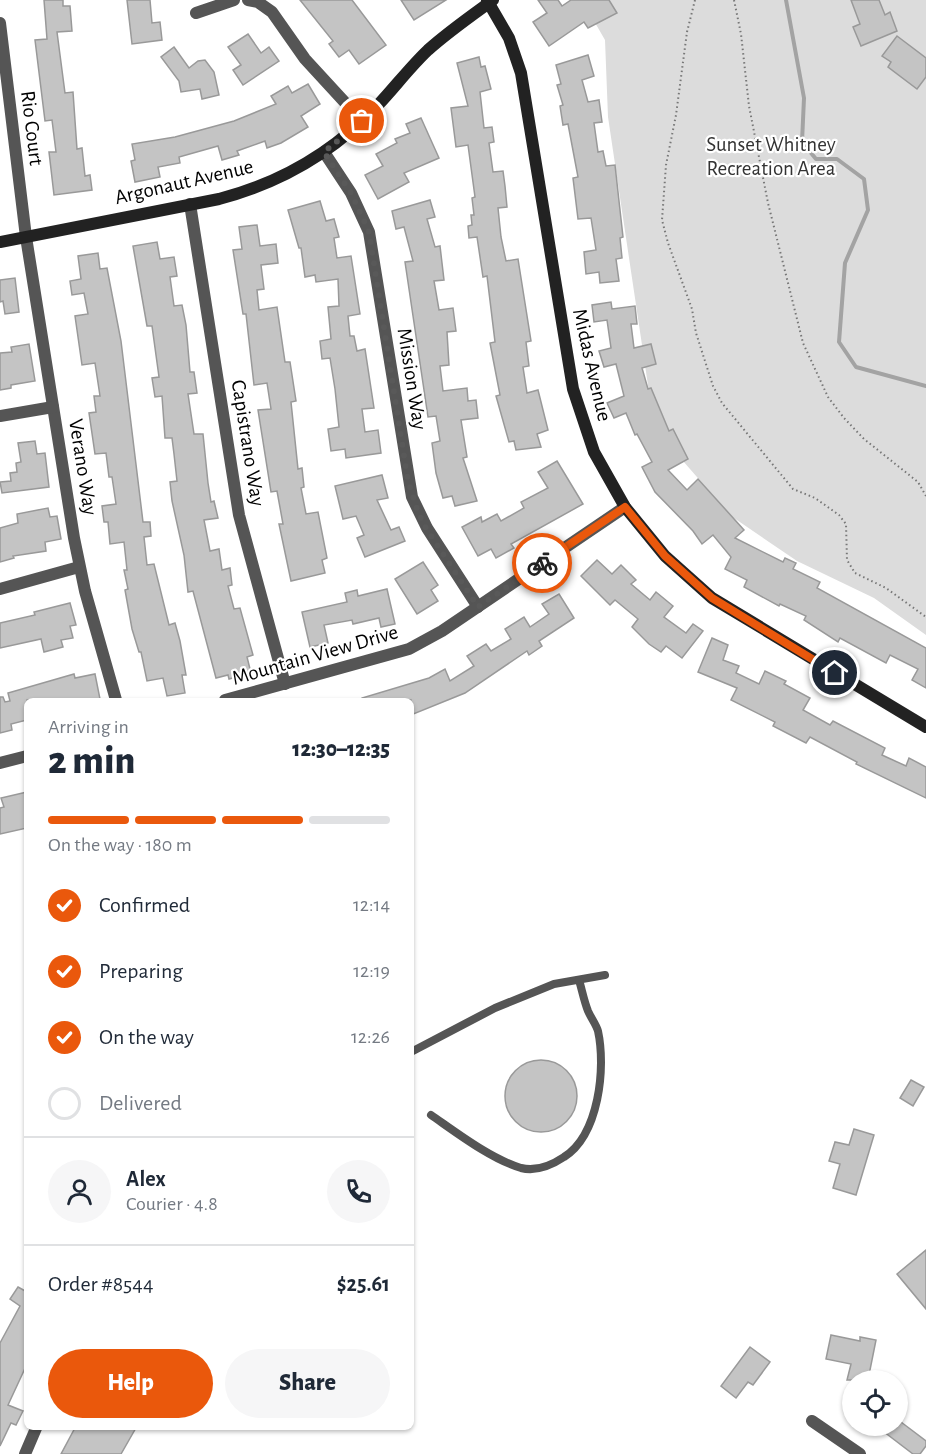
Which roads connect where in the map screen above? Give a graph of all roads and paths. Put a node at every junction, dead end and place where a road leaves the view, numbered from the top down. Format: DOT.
graph roads {
  1 [pos="234,0"];
  2 [pos="248,0"];
  3 [pos="695,0"];
  4 [pos="734,0"];
  5 [pos="489,1"];
  6 [pos="196,13"];
  7 [pos="0,23"];
  8 [pos="362,121"];
  9 [pos="324,152"];
  10 [pos="190,204"];
  11 [pos="26,237"];
  12 [pos="0,242"];
  13 [pos="53,407"];
  14 [pos="0,416"];
  15 [pos="926,496"];
  16 [pos="625,507"];
  17 [pos="79,567"];
  18 [pos="0,589"];
  19 [pos="478,607"];
  20 [pos="926,617"];
  21 [pos="285,684"];
  22 [pos="115,698"];
  23 [pos="232,698"];
  24 [pos="926,727"];
  25 [pos="24,757"];
  26 [pos="0,764"];
  27 [pos="605,975"];
  28 [pos="579,980"];
  29 [pos="414,1050"];
  30 [pos="431,1115"];
  31 [pos="812,1421"];
  32 [pos="35,1430"];
  33 [pos="25,1454"];
  34 [pos="860,1454"];
  1 -- 6 [label="street"];
  2 -- 8 [label="street"];
  3 -- 20 [label="path"];
  4 -- 15 [label="path"];
  5 -- 8 [label="street, Argonaut Avenue"];
  5 -- 16 [label="street, Midas Avenue"];
  7 -- 11 [label="street, Rio Court"];
  8 -- 9 [label="street, Argonaut Avenue"];
  9 -- 10 [label="street, Argonaut Avenue"];
  9 -- 19 [label="street, Mission Way"];
  10 -- 11 [label="street, Argonaut Avenue"];
  10 -- 21 [label="street, Capistrano Way"];
  11 -- 12 [label="street, Argonaut Avenue"];
  11 -- 13 [label="street, Verano Way"];
  13 -- 14 [label="street"];
  13 -- 17 [label="street, Verano Way"];
  16 -- 19 [label="street, Mountain View Drive"];
  16 -- 24 [label="street, Midas Avenue"];
  17 -- 18 [label="street"];
  17 -- 22 [label="street, Verano Way"];
  19 -- 21 [label="street, Mountain View Drive"];
  21 -- 23 [label="street, Mountain View Drive"];
  25 -- 26 [label="street"];
  27 -- 28 [label="lane"];
  28 -- 29 [label="lane"];
  28 -- 30 [label="lane"];
  31 -- 34 [label="street"];
  32 -- 33 [label="street"];
}
